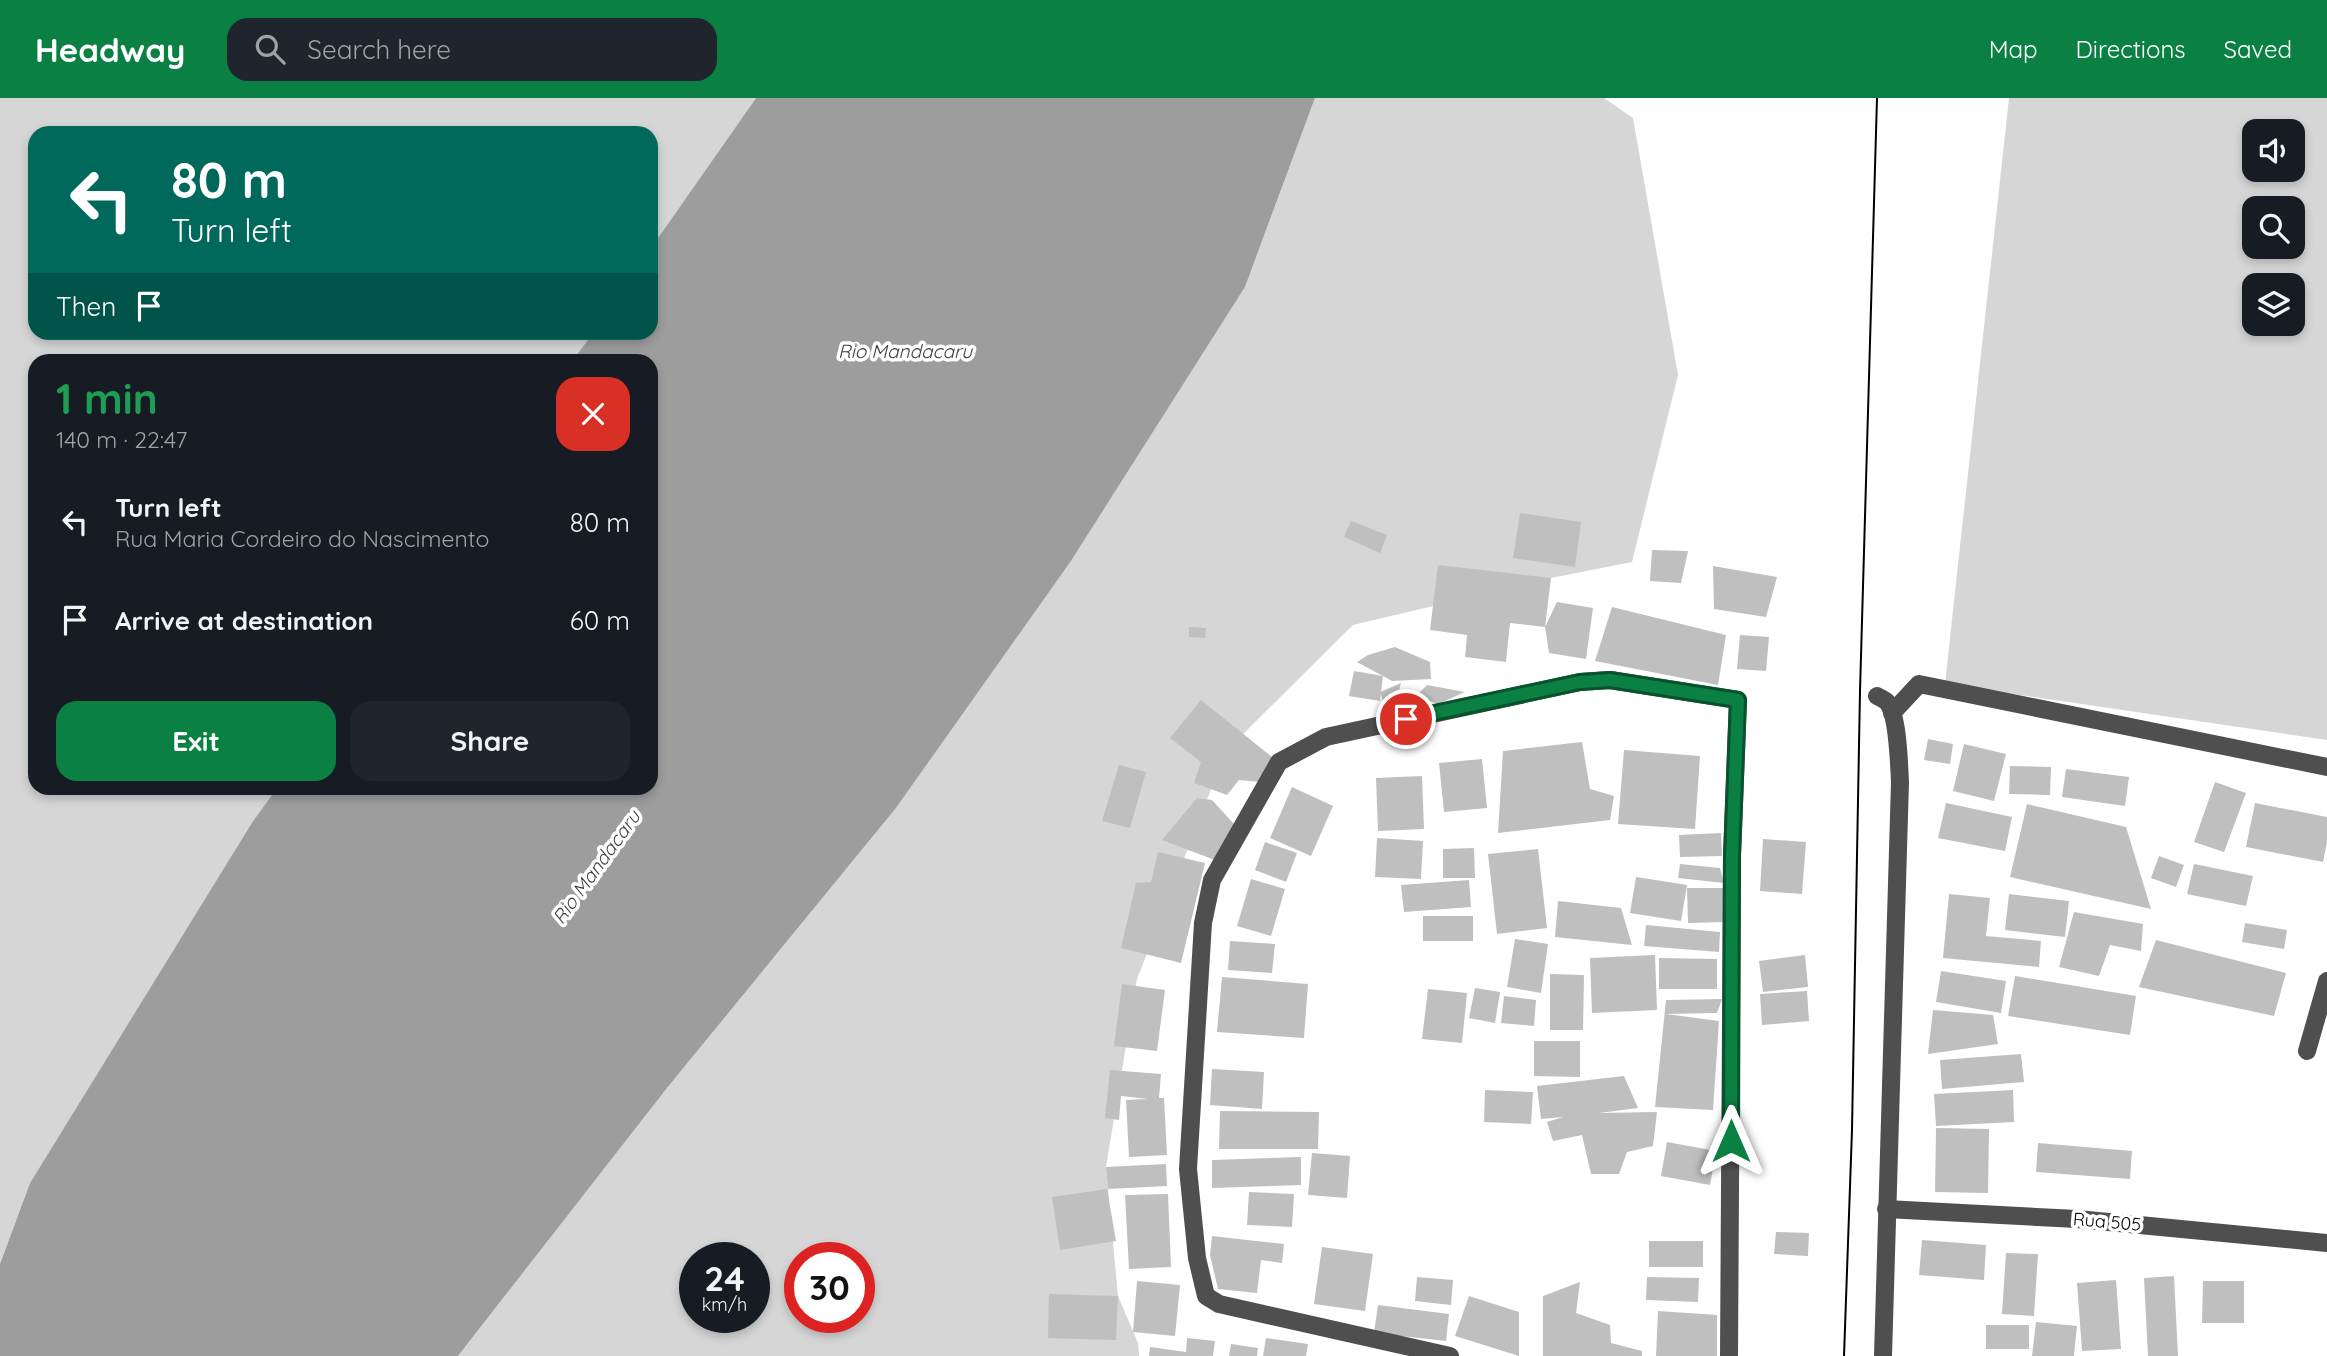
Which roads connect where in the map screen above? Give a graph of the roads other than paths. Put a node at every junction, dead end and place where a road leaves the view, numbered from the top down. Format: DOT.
graph roads {
  1 [pos="1877,696"];
  2 [pos="1892,713"];
  3 [pos="2327,767"];
  4 [pos="2327,981"];
  5 [pos="2307,1051"];
  6 [pos="1886,1209"];
  7 [pos="2327,1243"];
  8 [pos="1450,1356"];
  9 [pos="1729,1356"];
  10 [pos="1883,1356"];
  1 -- 2 [label="street"];
  2 -- 3 [label="street"];
  2 -- 6 [label="street"];
  4 -- 5 [label="street"];
  6 -- 7 [label="street, Rua 505"];
  6 -- 10 [label="street"];
  8 -- 9 [label="street"];
}
